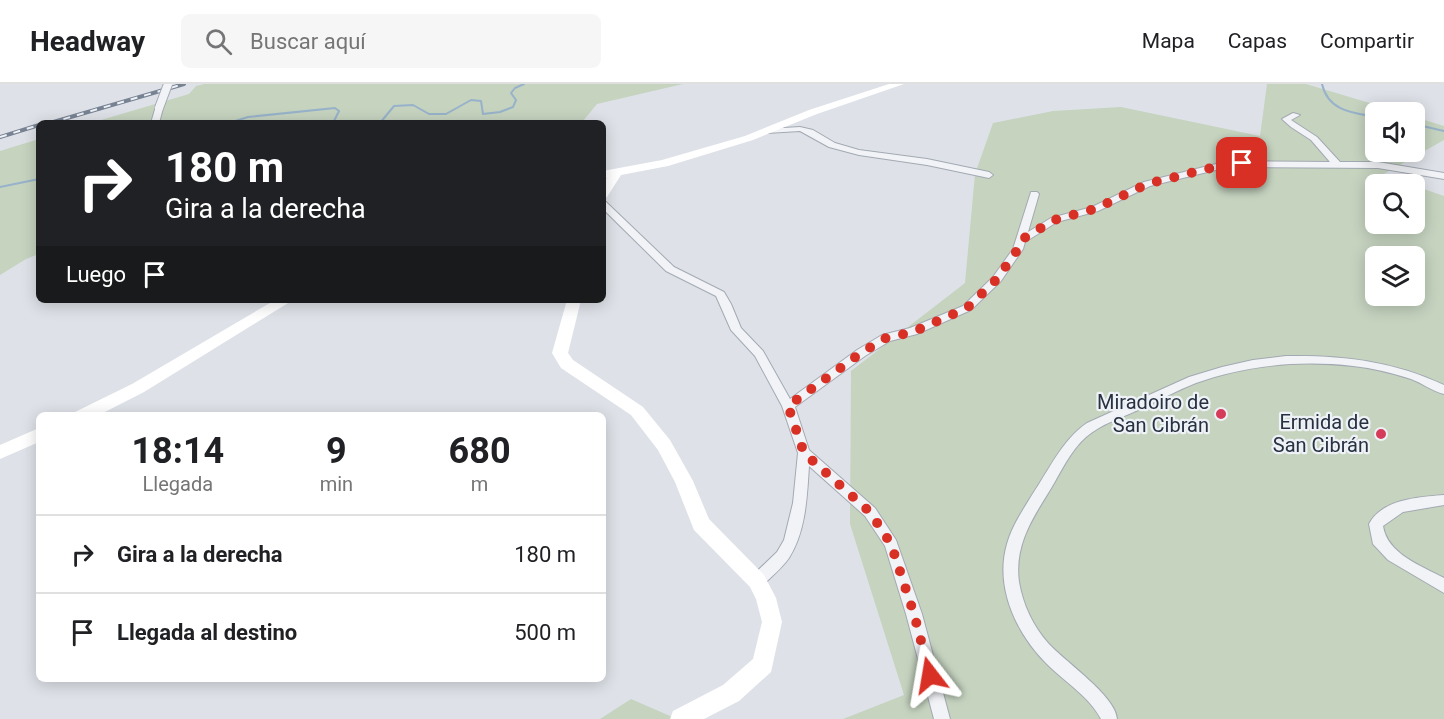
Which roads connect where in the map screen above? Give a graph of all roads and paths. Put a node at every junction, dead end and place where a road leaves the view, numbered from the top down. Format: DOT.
graph roads {
  1 [pos="168,84"];
  2 [pos="899,84"];
  3 [pos="1296,115"];
  4 [pos="156,120"];
  5 [pos="767,131"];
  6 [pos="1337,164"];
  7 [pos="617,172"];
  8 [pos="606,174"];
  9 [pos="989,175"];
  10 [pos="1444,176"];
  11 [pos="606,189"];
  12 [pos="1034,194"];
  13 [pos="606,207"];
  14 [pos="1021,240"];
  15 [pos="281,303"];
  16 [pos="573,303"];
  17 [pos="1444,390"];
  18 [pos="788,406"];
  19 [pos="89,412"];
  20 [pos="36,436"];
  21 [pos="0,452"];
  22 [pos="804,453"];
  23 [pos="1444,500"];
  24 [pos="757,581"];
  25 [pos="1444,586"];
  26 [pos="681,719"];
  27 [pos="942,719"];
  28 [pos="1110,719"];
  1 -- 4 [label="street, bridge"];
  2 -- 5 [label="street"];
  3 -- 6 [label="street"];
  5 -- 7 [label="street"];
  5 -- 9 [label="street"];
  6 -- 10 [label="street"];
  6 -- 14 [label="street"];
  7 -- 8 [label="street"];
  7 -- 11 [label="street"];
  12 -- 14 [label="street"];
  13 -- 18 [label="street"];
  14 -- 18 [label="street"];
  15 -- 19 [label="street"];
  16 -- 24 [label="street"];
  17 -- 28 [label="street"];
  18 -- 22 [label="street"];
  20 -- 21 [label="street"];
  22 -- 24 [label="street"];
  22 -- 27 [label="street"];
  23 -- 25 [label="street"];
  24 -- 26 [label="street"];
}
